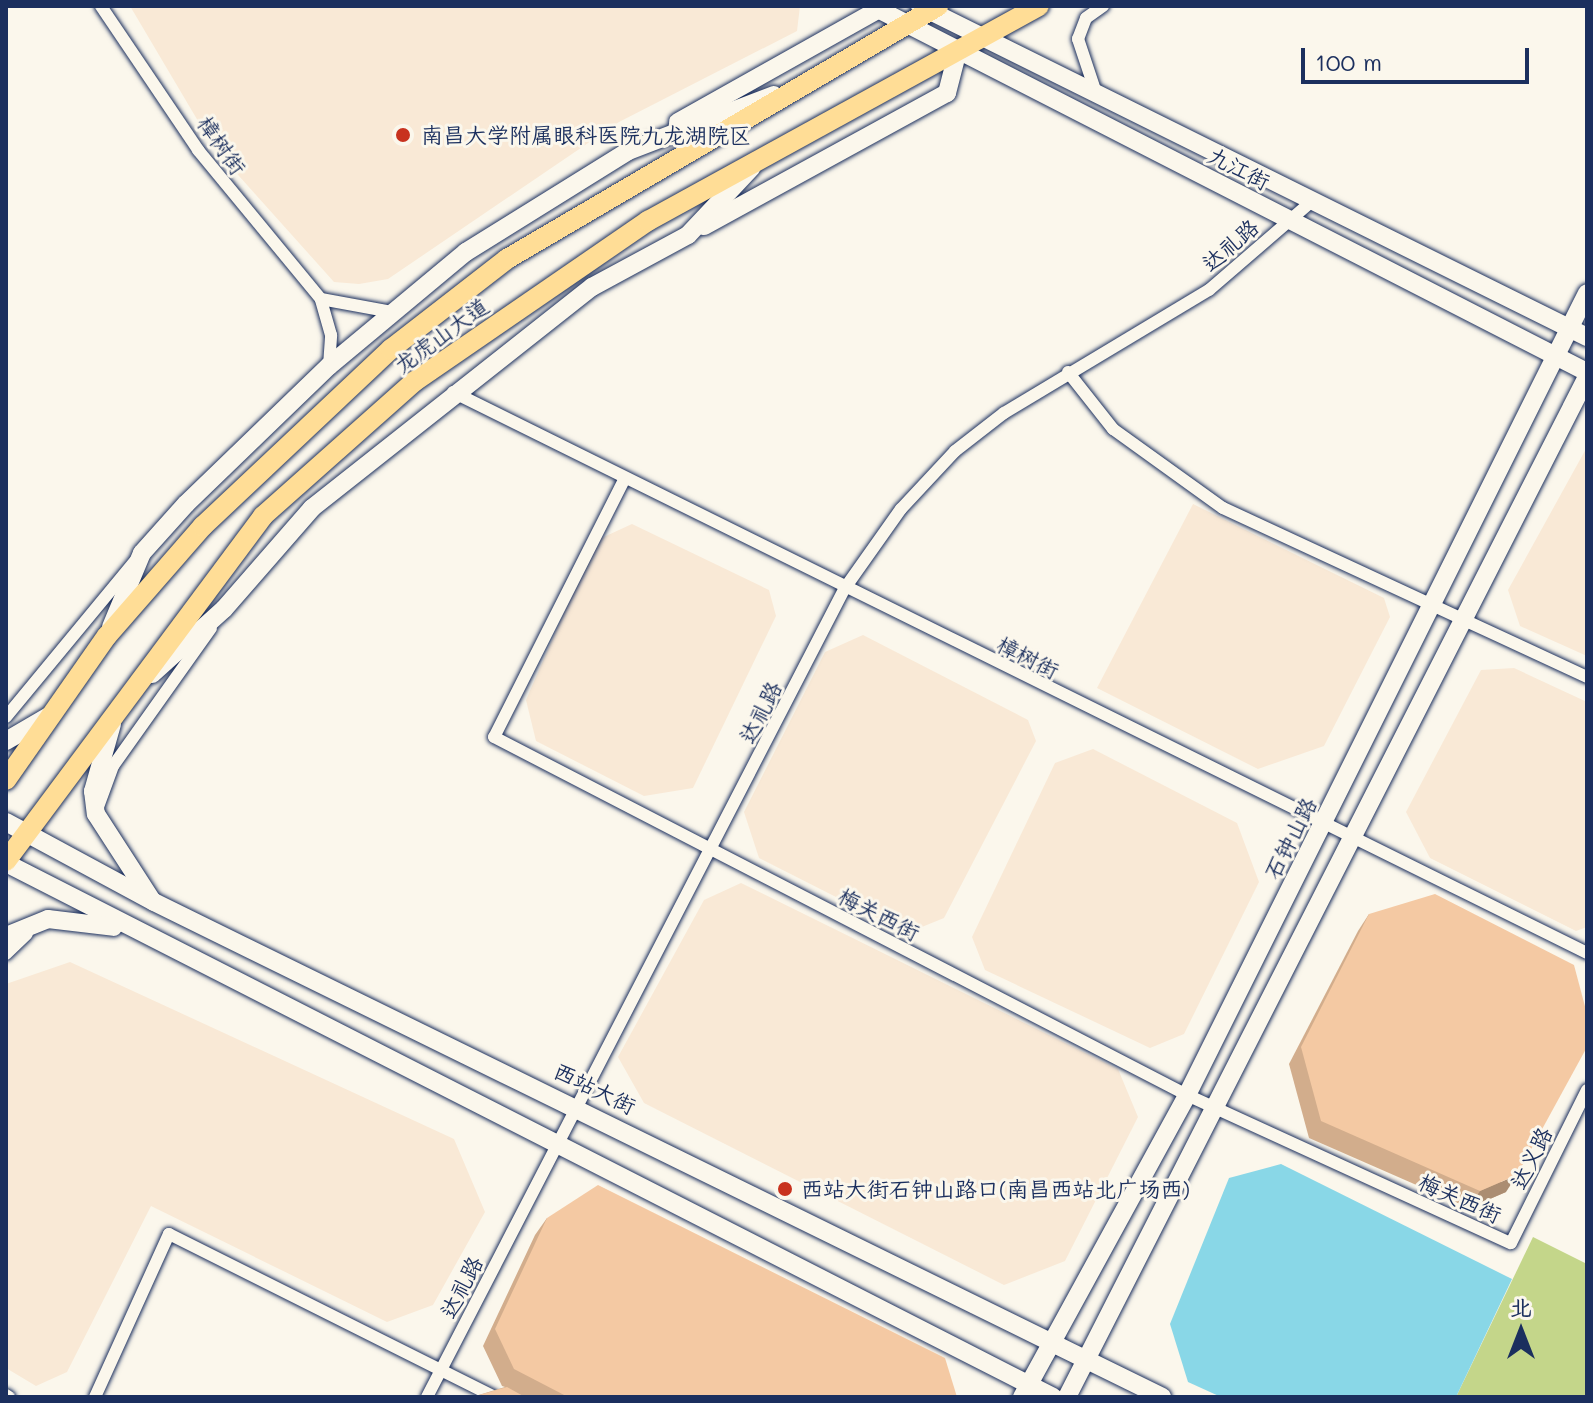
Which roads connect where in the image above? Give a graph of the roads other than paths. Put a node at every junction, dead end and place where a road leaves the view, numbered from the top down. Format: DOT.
graph roads {
  1 [pos="101,6"];
  2 [pos="1039,6"];
  3 [pos="1103,6"];
  4 [pos="878,7"];
  5 [pos="929,7"];
  6 [pos="901,27"];
  7 [pos="981,41"];
  8 [pos="957,54"];
  9 [pos="780,93"];
  10 [pos="1112,106"];
  11 [pos="628,151"];
  12 [pos="765,153"];
  13 [pos="1311,202"];
  14 [pos="1289,220"];
  15 [pos="688,235"];
  16 [pos="1587,293"];
  17 [pos="321,299"];
  18 [pos="392,312"];
  19 [pos="1570,327"];
  20 [pos="1587,337"];
  21 [pos="1555,356"];
  22 [pos="329,366"];
  23 [pos="1068,372"];
  24 [pos="1587,374"];
  25 [pos="453,392"];
  26 [pos="625,478"];
  27 [pos="142,553"];
  28 [pos="845,588"];
  29 [pos="1433,604"];
  30 [pos="224,609"];
  31 [pos="1467,620"];
  32 [pos="107,636"];
  33 [pos="1587,677"];
  34 [pos="119,704"];
  35 [pos="49,716"];
  36 [pos="6,717"];
  37 [pos="6,741"];
  38 [pos="6,780"];
  39 [pos="96,814"];
  40 [pos="15,826"];
  41 [pos="1322,826"];
  42 [pos="1352,842"];
  43 [pos="712,851"];
  44 [pos="6,862"];
  45 [pos="154,902"];
  46 [pos="48,919"];
  47 [pos="6,936"];
  48 [pos="1587,953"];
  49 [pos="6,954"];
  50 [pos="209,970"];
  51 [pos="1587,1090"];
  52 [pos="1187,1095"];
  53 [pos="576,1105"];
  54 [pos="1218,1110"];
  55 [pos="559,1139"];
  56 [pos="1511,1243"];
  57 [pos="1054,1340"];
  58 [pos="1090,1360"];
  59 [pos="441,1370"];
  60 [pos="1026,1390"];
  61 [pos="95,1397"];
  62 [pos="427,1397"];
  63 [pos="494,1397"];
  64 [pos="1053,1397"];
  65 [pos="1067,1397"];
  66 [pos="1162,1397"];
  1 -- 17 [label="street, 樟树街"];
  2 -- 7 [label="main road, 龙虎山大道"];
  3 -- 10 [label="street"];
  4 -- 6 [label="main road, 九江街"];
  4 -- 11 [label="main road"];
  5 -- 6 [label="main road, 龙虎山大道"];
  5 -- 7 [label="main road, 九江街"];
  6 -- 8 [label="main road, 九江街"];
  6 -- 9 [label="main road, 龙虎山大道"];
  7 -- 8 [label="main road, 龙虎山大道"];
  7 -- 10 [label="main road, 九江街"];
  8 -- 12 [label="main road, 龙虎山大道"];
  8 -- 14 [label="main road, 九江街"];
  8 -- 15 [label="main road"];
  9 -- 11 [label="main road"];
  9 -- 32 [label="main road, 龙虎山大道"];
  10 -- 13 [label="main road, 九江街"];
  11 -- 18 [label="main road"];
  12 -- 15 [label="main road"];
  12 -- 34 [label="main road, 龙虎山大道"];
  13 -- 14 [label="street, 达礼路"];
  13 -- 19 [label="main road, 九江街"];
  14 -- 21 [label="main road, 九江街"];
  14 -- 23 [label="street, 达礼路"];
  15 -- 25 [label="main road"];
  16 -- 19 [label="main road, 石钟山路"];
  17 -- 18 [label="street"];
  17 -- 22 [label="street"];
  18 -- 22 [label="main road"];
  19 -- 20 [label="main road, 九江街"];
  19 -- 21 [label="main road, 石钟山路"];
  21 -- 24 [label="main road, 九江街"];
  21 -- 29 [label="main road, 石钟山路"];
  22 -- 27 [label="main road"];
  23 -- 28 [label="street, 达礼路"];
  23 -- 29 [label="street"];
  24 -- 31 [label="main road"];
  25 -- 26 [label="street, 樟树街"];
  25 -- 30 [label="main road"];
  26 -- 28 [label="street, 樟树街"];
  26 -- 43 [label="street, 梅关西街"];
  27 -- 32 [label="main road"];
  27 -- 36 [label="street"];
  28 -- 41 [label="street, 樟树街"];
  28 -- 43 [label="street, 达礼路"];
  29 -- 31 [label="street"];
  29 -- 41 [label="main road, 石钟山路"];
  30 -- 34 [label="main road"];
  30 -- 39 [label="street"];
  31 -- 33 [label="street"];
  31 -- 42 [label="main road"];
  32 -- 35 [label="main road, 龙虎山大道"];
  34 -- 39 [label="main road"];
  34 -- 40 [label="main road, 龙虎山大道"];
  35 -- 37 [label="main road"];
  35 -- 38 [label="main road, 龙虎山大道"];
  39 -- 45 [label="main road"];
  40 -- 44 [label="main road, 龙虎山大道"];
  40 -- 45 [label="main road, 西站大街"];
  41 -- 42 [label="street, 樟树街"];
  41 -- 52 [label="main road, 石钟山路"];
  42 -- 48 [label="street, 樟树街"];
  42 -- 54 [label="main road"];
  43 -- 52 [label="street, 梅关西街"];
  43 -- 53 [label="street, 达礼路"];
  44 -- 50 [label="main road"];
  45 -- 53 [label="main road, 西站大街"];
  46 -- 47 [label="main road"];
  46 -- 49 [label="street"];
  46 -- 50 [label="main road"];
  50 -- 55 [label="main road"];
  51 -- 56 [label="street, 达义路"];
  52 -- 54 [label="street, 梅关西街"];
  52 -- 57 [label="main road, 石钟山路"];
  53 -- 55 [label="street, 达礼路"];
  53 -- 57 [label="main road, 西站大街"];
  54 -- 56 [label="street, 梅关西街"];
  54 -- 58 [label="main road"];
  55 -- 59 [label="street, 达礼路"];
  55 -- 60 [label="main road"];
  57 -- 58 [label="main road, 西站大街"];
  57 -- 60 [label="main road, 石钟山路"];
  58 -- 65 [label="main road"];
  58 -- 66 [label="main road, 西站大街"];
  59 -- 61 [label="street"];
  59 -- 62 [label="street, 达礼路"];
  59 -- 63 [label="street"];
  60 -- 64 [label="main road"];
}
